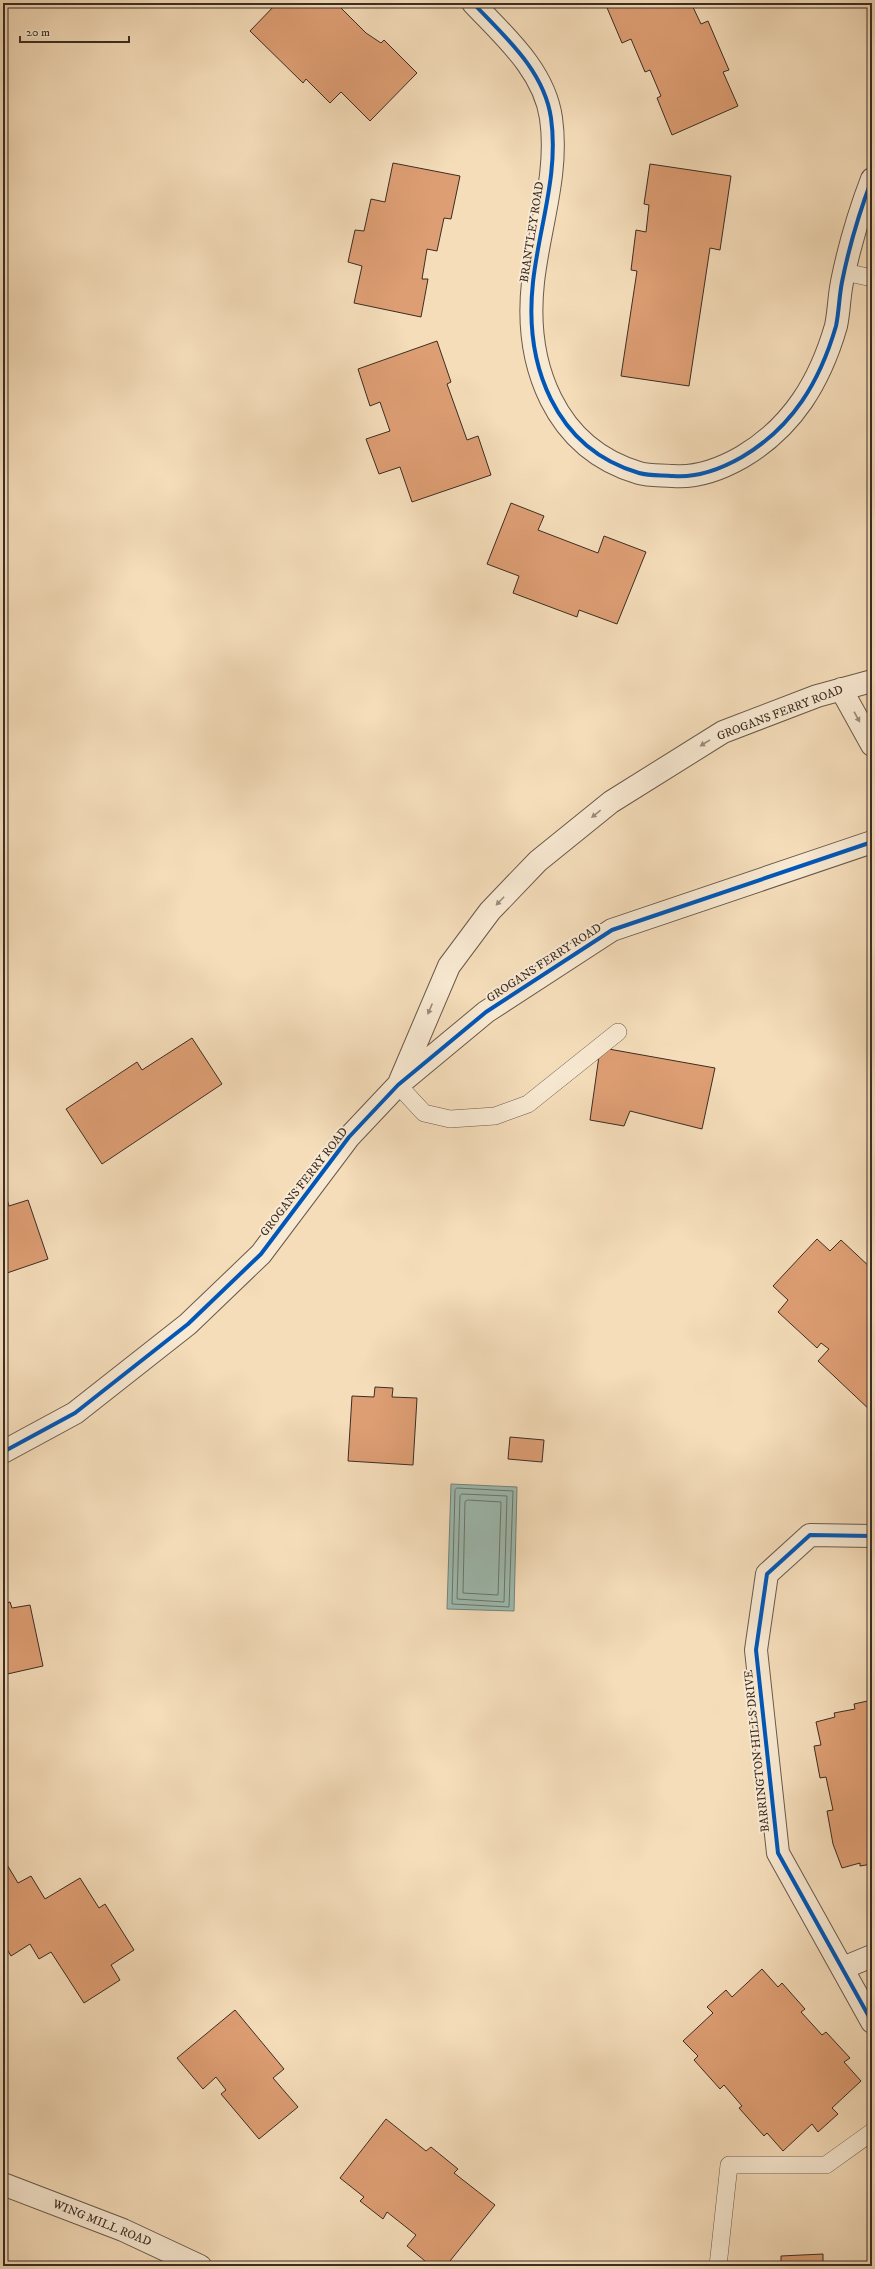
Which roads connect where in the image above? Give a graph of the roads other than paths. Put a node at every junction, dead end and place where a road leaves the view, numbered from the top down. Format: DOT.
graph roads {
  1 [pos="473,3"];
  2 [pos="872,179"];
  3 [pos="845,272"];
  4 [pos="872,278"];
  5 [pos="872,681"];
  6 [pos="841,689"];
  7 [pos="872,745"];
  8 [pos="872,842"];
  9 [pos="618,1032"];
  10 [pos="398,1085"];
  11 [pos="3,1452"];
  12 [pos="872,1536"];
  13 [pos="872,1956"];
  14 [pos="843,1968"];
  15 [pos="872,2022"];
  16 [pos="872,2132"];
  17 [pos="3,2184"];
  18 [pos="200,2266"];
  19 [pos="718,2266"];
  1 -- 3 [label="street, BRANTLEY ROAD"];
  2 -- 3 [label="street, BRANTLEY ROAD"];
  3 -- 4 [label="lane"];
  5 -- 6 [label="street, GROGANS FERRY ROAD"];
  6 -- 7 [label="street, one-way"];
  6 -- 10 [label="street, GROGANS FERRY ROAD, one-way"];
  8 -- 10 [label="street, GROGANS FERRY ROAD"];
  9 -- 10 [label="lane"];
  10 -- 11 [label="street, GROGANS FERRY ROAD"];
  12 -- 14 [label="street, BARRINGTON HILLS DRIVE"];
  13 -- 14 [label="street"];
  14 -- 15 [label="street, BARRINGTON HILLS DRIVE"];
  16 -- 19 [label="lane"];
  17 -- 18 [label="street, WING MILL ROAD"];
}
